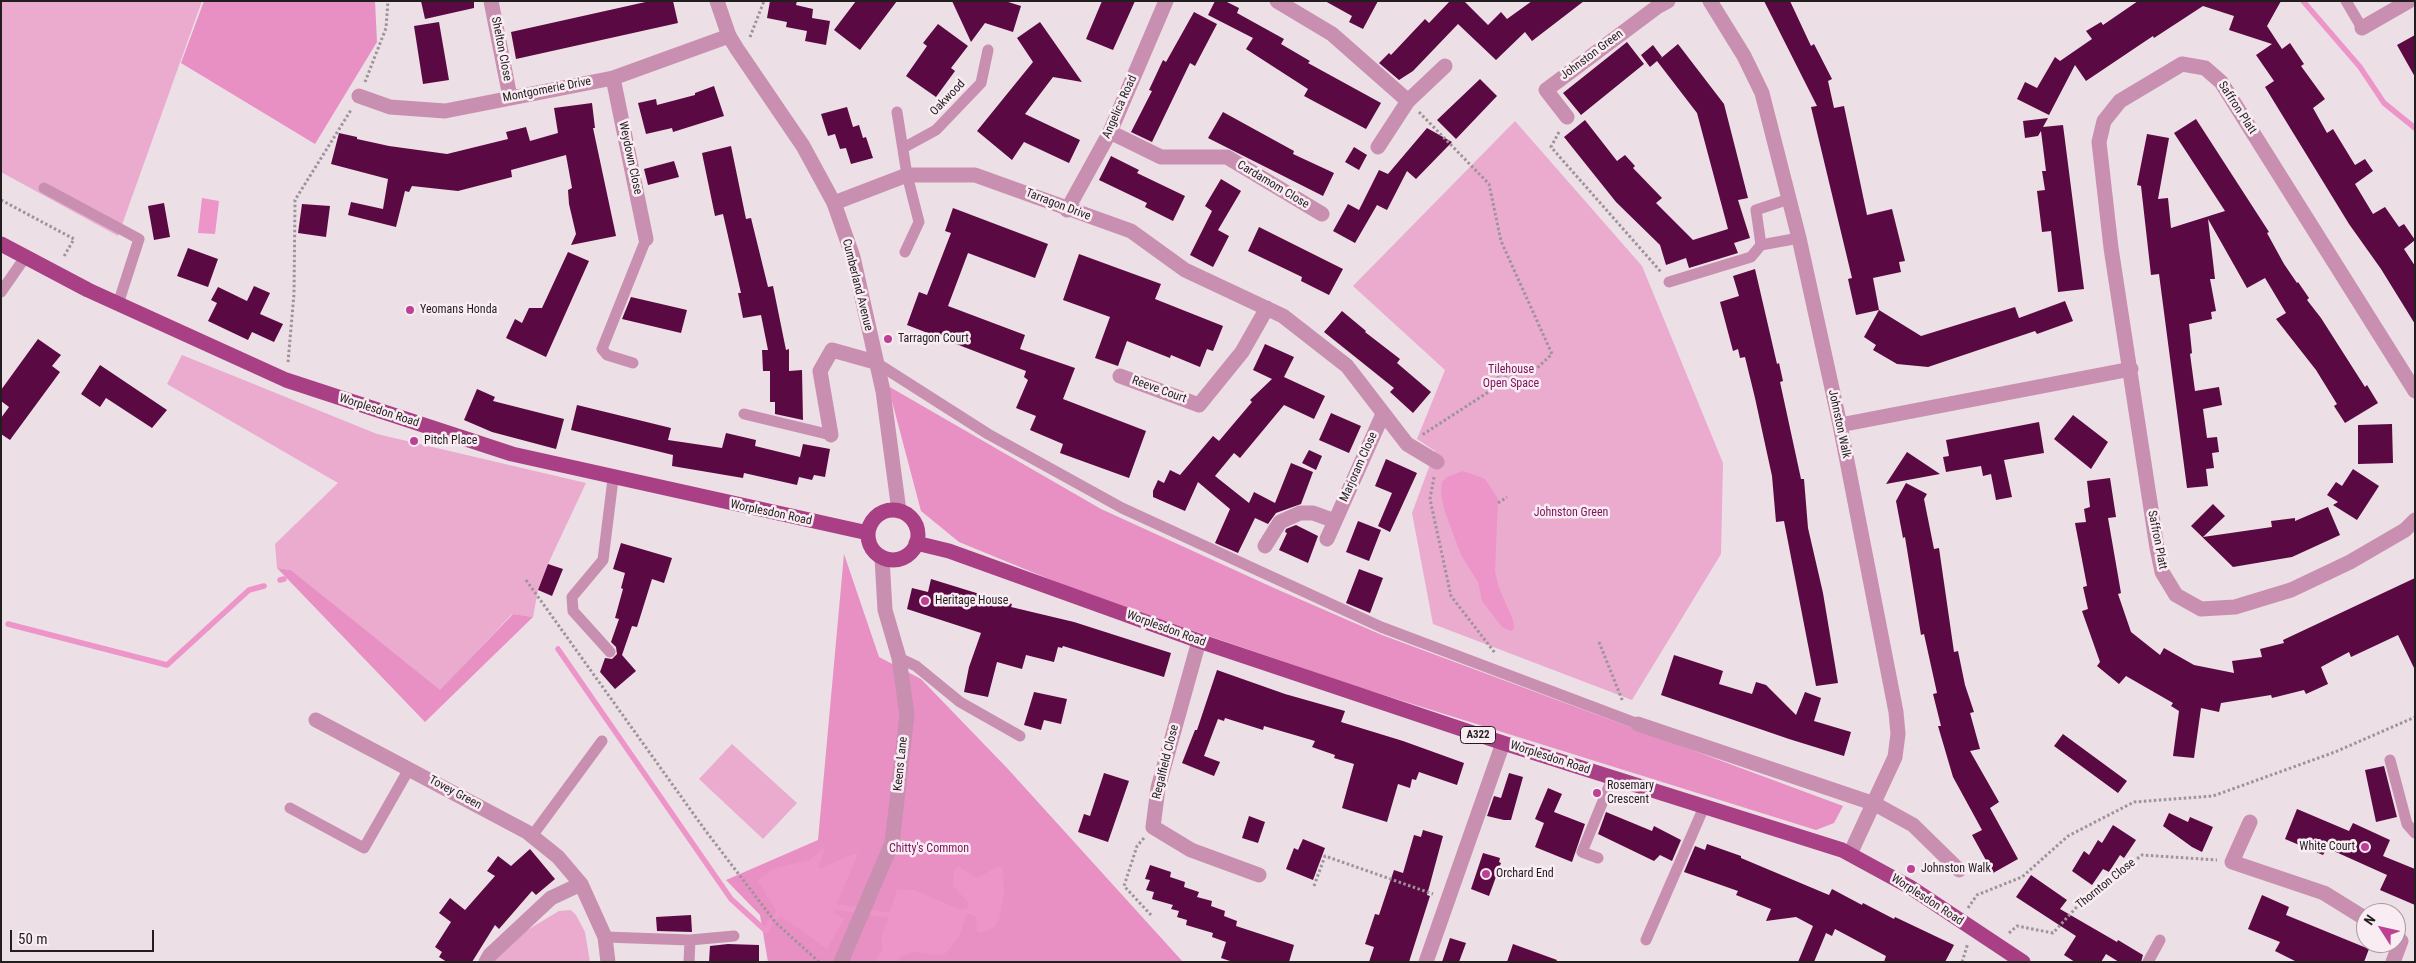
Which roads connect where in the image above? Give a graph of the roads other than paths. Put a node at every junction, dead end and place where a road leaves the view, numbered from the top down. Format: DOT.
graph roads {
  1 [pos="491,1"];
  2 [pos="717,1"];
  3 [pos="1166,1"];
  4 [pos="1277,1"];
  5 [pos="1668,1"];
  6 [pos="1710,1"];
  7 [pos="2346,1"];
  8 [pos="2409,1"];
  9 [pos="2362,28"];
  10 [pos="729,36"];
  11 [pos="988,50"];
  12 [pos="1445,66"];
  13 [pos="613,78"];
  14 [pos="359,96"];
  15 [pos="510,98"];
  16 [pos="1408,101"];
  17 [pos="897,112"];
  18 [pos="1567,117"];
  19 [pos="1110,132"];
  20 [pos="1378,147"];
  21 [pos="903,148"];
  22 [pos="907,175"];
  23 [pos="44,188"];
  24 [pos="1789,199"];
  25 [pos="834,203"];
  26 [pos="1067,210"];
  27 [pos="1322,214"];
  28 [pos="1799,238"];
  29 [pos="646,239"];
  30 [pos="1,244"];
  31 [pos="1761,245"];
  32 [pos="905,252"];
  33 [pos="26,256"];
  34 [pos="1669,282"];
  35 [pos="1,292"];
  36 [pos="118,304"];
  37 [pos="1267,308"];
  38 [pos="875,362"];
  39 [pos="633,363"];
  40 [pos="2131,369"];
  41 [pos="1120,376"];
  42 [pos="2415,391"];
  43 [pos="744,414"];
  44 [pos="1383,414"];
  45 [pos="1840,425"];
  46 [pos="831,435"];
  47 [pos="1438,462"];
  48 [pos="613,478"];
  49 [pos="899,511"];
  50 [pos="2415,520"];
  51 [pos="1335,521"];
  52 [pos="868,534"];
  53 [pos="1327,538"];
  54 [pos="916,543"];
  55 [pos="1265,546"];
  56 [pos="882,558"];
  57 [pos="1199,642"];
  58 [pos="610,652"];
  59 [pos="899,658"];
  60 [pos="316,720"];
  61 [pos="1635,723"];
  62 [pos="1020,736"];
  63 [pos="602,741"];
  64 [pos="1503,743"];
  65 [pos="2390,760"];
  66 [pos="409,769"];
  67 [pos="1612,779"];
  68 [pos="1875,804"];
  69 [pos="1704,807"];
  70 [pos="290,808"];
  71 [pos="2250,822"];
  72 [pos="2415,833"];
  73 [pos="532,836"];
  74 [pos="1850,854"];
  75 [pos="1598,858"];
  76 [pos="1959,870"];
  77 [pos="1259,876"];
  78 [pos="581,884"];
  79 [pos="2356,913"];
  80 [pos="734,936"];
  81 [pos="605,937"];
  82 [pos="690,940"];
  83 [pos="1646,940"];
  84 [pos="2160,940"];
  85 [pos="486,962"];
  86 [pos="608,962"];
  87 [pos="689,962"];
  88 [pos="841,962"];
  89 [pos="1426,962"];
  90 [pos="2023,962"];
  91 [pos="2148,962"];
  1 -- 15 [label="street, Shelton Close"];
  2 -- 10 [label="street, Cumberland Avenue"];
  3 -- 19 [label="street, Angelica Road"];
  4 -- 16 [label="street"];
  5 -- 18 [label="street, Johnston Green"];
  6 -- 24 [label="street, Johnston Walk"];
  7 -- 9 [label="lane"];
  8 -- 9 [label="street"];
  10 -- 13 [label="street, Montgomerie Drive"];
  10 -- 25 [label="street, Cumberland Avenue"];
  11 -- 21 [label="lane, Oakwood"];
  12 -- 16 [label="street"];
  13 -- 15 [label="street, Montgomerie Drive"];
  13 -- 29 [label="street, Weydown Close"];
  14 -- 15 [label="street, Montgomerie Drive"];
  16 -- 20 [label="street"];
  17 -- 21 [label="lane"];
  19 -- 26 [label="street, Angelica Road"];
  19 -- 27 [label="street, Cardamom Close"];
  21 -- 22 [label="lane"];
  22 -- 25 [label="street, Tarragon Drive"];
  22 -- 26 [label="street, Tarragon Drive"];
  22 -- 32 [label="lane"];
  23 -- 36 [label="lane"];
  24 -- 28 [label="street, Johnston Walk"];
  24 -- 31 [label="lane"];
  25 -- 38 [label="street, Cumberland Avenue"];
  26 -- 37 [label="street, Tarragon Drive"];
  28 -- 31 [label="lane"];
  28 -- 45 [label="street, Johnston Walk"];
  29 -- 39 [label="lane"];
  30 -- 33 [label="main road, Worplesdon Road"];
  31 -- 34 [label="lane"];
  33 -- 35 [label="lane"];
  33 -- 36 [label="main road, Worplesdon Road"];
  36 -- 48 [label="main road, Worplesdon Road"];
  37 -- 41 [label="street, Reeve Court"];
  37 -- 44 [label="street, Tarragon Drive"];
  38 -- 46 [label="street"];
  38 -- 49 [label="street, Cumberland Avenue"];
  38 -- 61 [label="lane"];
  40 -- 42 [label="street, Saffron Platt"];
  40 -- 45 [label="street"];
  40 -- 50 [label="street, Saffron Platt"];
  43 -- 46 [label="lane"];
  44 -- 47 [label="street, Tarragon Drive"];
  44 -- 51 [label="street, Marjoram Close"];
  45 -- 68 [label="street, Johnston Walk"];
  48 -- 52 [label="main road, Worplesdon Road"];
  48 -- 58 [label="lane"];
  49 -- 52 [label="main road"];
  49 -- 54 [label="main road"];
  51 -- 53 [label="street, Marjoram Close"];
  51 -- 55 [label="street"];
  52 -- 56 [label="main road"];
  54 -- 56 [label="main road"];
  54 -- 57 [label="main road, Worplesdon Road / A322"];
  56 -- 59 [label="street, Keens Lane"];
  57 -- 64 [label="main road, Worplesdon Road / A322"];
  57 -- 77 [label="street, Regalfield Close"];
  59 -- 62 [label="lane"];
  59 -- 88 [label="street, Keens Lane"];
  60 -- 66 [label="street, Tovey Green"];
  61 -- 68 [label="street"];
  63 -- 73 [label="lane"];
  64 -- 67 [label="main road, Worplesdon Road / A322"];
  64 -- 89 [label="street"];
  65 -- 72 [label="lane"];
  66 -- 70 [label="lane"];
  66 -- 73 [label="street, Tovey Green"];
  67 -- 69 [label="main road, Worplesdon Road / A322"];
  67 -- 75 [label="lane"];
  68 -- 74 [label="street, Johnston Walk"];
  68 -- 76 [label="street"];
  69 -- 74 [label="main road, Worplesdon Road / A322"];
  69 -- 83 [label="lane"];
  71 -- 79 [label="street"];
  73 -- 78 [label="street, Tovey Green"];
  74 -- 90 [label="main road, Worplesdon Road / A322"];
  78 -- 81 [label="street, Tovey Green"];
  78 -- 85 [label="street"];
  80 -- 82 [label="lane"];
  81 -- 82 [label="lane"];
  81 -- 86 [label="street, Tovey Green"];
  82 -- 87 [label="lane"];
  84 -- 91 [label="lane"];
}
